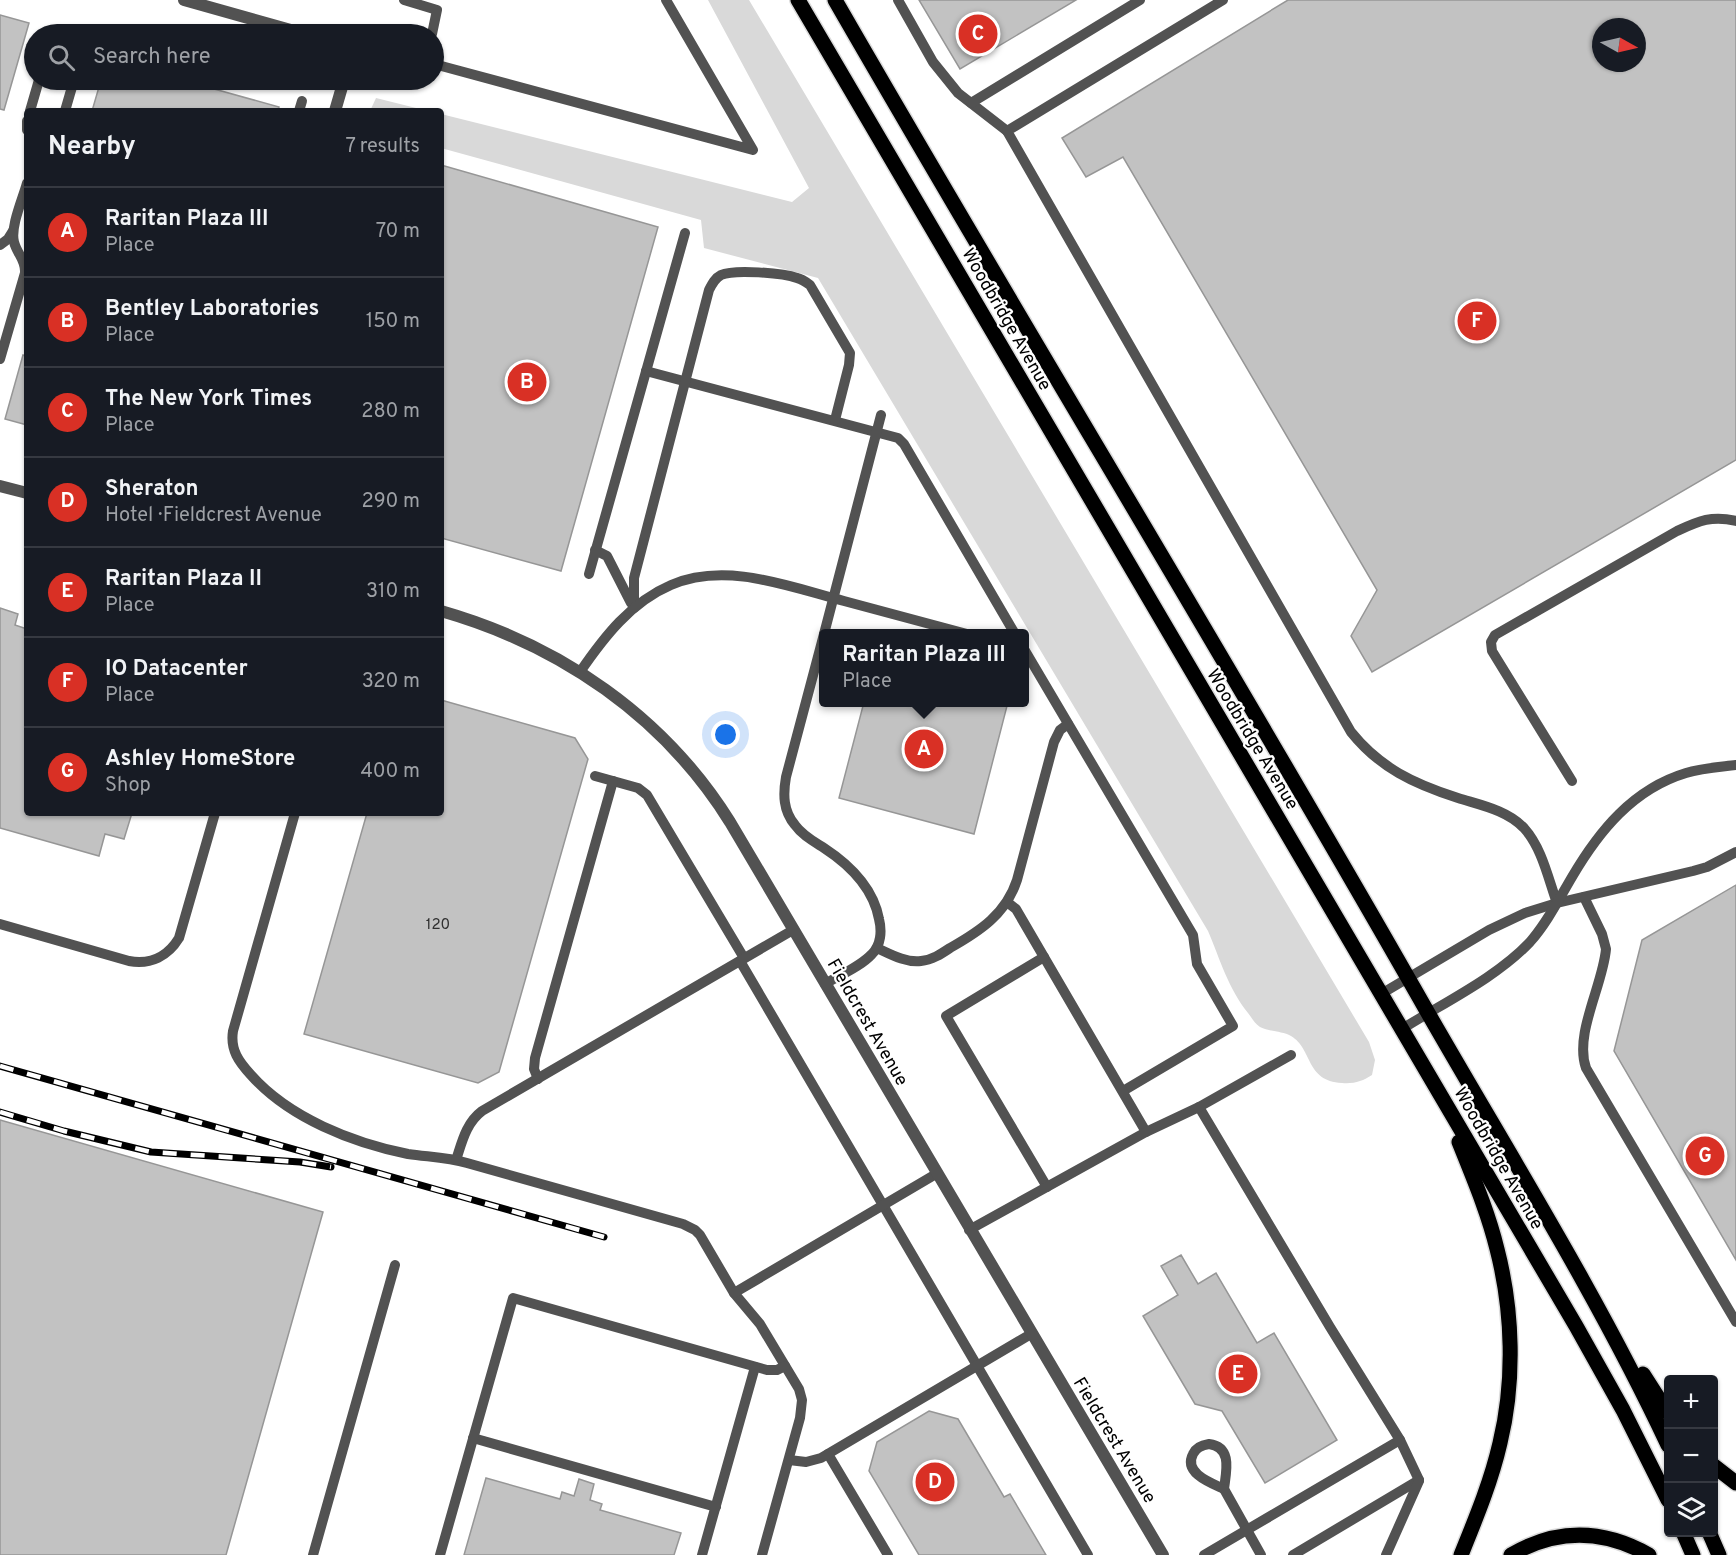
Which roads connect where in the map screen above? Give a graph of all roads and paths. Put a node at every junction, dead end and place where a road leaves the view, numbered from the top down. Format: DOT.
graph roads {
  1 [pos="184,0"];
  2 [pos="404,0"];
  3 [pos="666,0"];
  4 [pos="798,0"];
  5 [pos="835,0"];
  6 [pos="897,0"];
  7 [pos="1140,0"];
  8 [pos="1223,0"];
  9 [pos="269,24"];
  10 [pos="434,24"];
  11 [pos="444,67"];
  12 [pos="36,90"];
  13 [pos="71,90"];
  14 [pos="341,90"];
  15 [pos="972,103"];
  16 [pos="31,108"];
  17 [pos="66,108"];
  18 [pos="337,108"];
  19 [pos="1006,131"];
  20 [pos="24,194"];
  21 [pos="14,230"];
  22 [pos="685,233"];
  23 [pos="0,245"];
  24 [pos="24,264"];
  25 [pos="24,272"];
  26 [pos="0,359"];
  27 [pos="646,371"];
  28 [pos="686,382"];
  29 [pos="881,415"];
  30 [pos="835,420"];
  31 [pos="876,432"];
  32 [pos="0,486"];
  33 [pos="24,492"];
  34 [pos="1736,521"];
  35 [pos="595,550"];
  36 [pos="589,574"];
  37 [pos="833,598"];
  38 [pos="634,608"];
  39 [pos="444,612"];
  40 [pos="825,629"];
  41 [pos="952,629"];
  42 [pos="1013,629"];
  43 [pos="819,653"];
  44 [pos="1029,658"];
  45 [pos="580,672"];
  46 [pos="1068,724"];
  47 [pos="1736,765"];
  48 [pos="595,776"];
  49 [pos="613,781"];
  50 [pos="1572,781"];
  51 [pos="214,816"];
  52 [pos="294,816"];
  53 [pos="1736,852"];
  54 [pos="1584,897"];
  55 [pos="1007,902"];
  56 [pos="1557,903"];
  57 [pos="0,924"];
  58 [pos="793,930"];
  59 [pos="877,948"];
  60 [pos="1044,957"];
  61 [pos="742,959"];
  62 [pos="1409,978"];
  63 [pos="825,984"];
  64 [pos="1381,994"];
  65 [pos="1428,1012"];
  66 [pos="1401,1029"];
  67 [pos="1291,1055"];
  68 [pos="1421,1063"];
  69 [pos="538,1079"];
  70 [pos="1123,1091"];
  71 [pos="1199,1107"];
  72 [pos="1146,1132"];
  73 [pos="456,1160"];
  74 [pos="936,1173"];
  75 [pos="1047,1187"];
  76 [pos="883,1205"];
  77 [pos="969,1230"];
  78 [pos="1572,1262"];
  79 [pos="395,1265"];
  80 [pos="734,1293"];
  81 [pos="1736,1322"];
  82 [pos="1030,1334"];
  83 [pos="785,1366"];
  84 [pos="977,1366"];
  85 [pos="755,1367"];
  86 [pos="1664,1407"];
  87 [pos="1664,1437"];
  88 [pos="473,1438"];
  89 [pos="1400,1440"];
  90 [pos="828,1454"];
  91 [pos="789,1460"];
  92 [pos="1718,1470"];
  93 [pos="1419,1480"];
  94 [pos="1736,1483"];
  95 [pos="1224,1489"];
  96 [pos="1664,1492"];
  97 [pos="716,1507"];
  98 [pos="1247,1530"];
  99 [pos="1685,1537"];
  100 [pos="1711,1537"];
  101 [pos="313,1555"];
  102 [pos="440,1555"];
  103 [pos="702,1555"];
  104 [pos="762,1555"];
  105 [pos="888,1555"];
  106 [pos="1088,1555"];
  107 [pos="1162,1555"];
  108 [pos="1204,1555"];
  109 [pos="1261,1555"];
  110 [pos="1293,1555"];
  111 [pos="1386,1555"];
  112 [pos="1461,1555"];
  113 [pos="1511,1555"];
  114 [pos="1649,1555"];
  115 [pos="1693,1555"];
  116 [pos="1719,1555"];
  1 -- 9 [label="street"];
  2 -- 10 [label="lane"];
  3 -- 11 [label="lane"];
  4 -- 64 [label="main road, Woodbridge Avenue"];
  5 -- 62 [label="main road, Woodbridge Avenue"];
  6 -- 15 [label="lane"];
  7 -- 15 [label="lane"];
  8 -- 19 [label="lane"];
  12 -- 16 [label="lane"];
  13 -- 17 [label="lane"];
  14 -- 18 [label="street"];
  15 -- 19 [label="lane"];
  19 -- 56 [label="lane"];
  20 -- 21 [label="lane"];
  21 -- 23 [label="lane"];
  21 -- 24 [label="lane"];
  22 -- 27 [label="lane"];
  25 -- 26 [label="lane"];
  27 -- 28 [label="lane"];
  27 -- 35 [label="lane"];
  28 -- 30 [label="lane"];
  28 -- 30 [label="lane"];
  28 -- 38 [label="lane"];
  29 -- 31 [label="lane"];
  30 -- 31 [label="lane"];
  31 -- 37 [label="lane"];
  31 -- 42 [label="lane"];
  32 -- 33 [label="street"];
  34 -- 50 [label="lane"];
  35 -- 36 [label="lane"];
  35 -- 38 [label="lane"];
  37 -- 38 [label="lane"];
  37 -- 40 [label="lane"];
  37 -- 41 [label="lane"];
  38 -- 45 [label="lane"];
  39 -- 45 [label="street, Fieldcrest Avenue"];
  43 -- 59 [label="lane"];
  44 -- 46 [label="lane"];
  45 -- 58 [label="street, Fieldcrest Avenue"];
  46 -- 55 [label="lane"];
  46 -- 70 [label="lane"];
  47 -- 56 [label="lane"];
  48 -- 49 [label="lane"];
  49 -- 61 [label="lane"];
  49 -- 69 [label="lane"];
  51 -- 57 [label="lane"];
  52 -- 73 [label="lane"];
  53 -- 54 [label="lane"];
  54 -- 56 [label="lane"];
  54 -- 81 [label="lane"];
  55 -- 59 [label="lane"];
  55 -- 60 [label="lane"];
  56 -- 62 [label="lane"];
  56 -- 65 [label="lane"];
  58 -- 61 [label="lane"];
  58 -- 63 [label="street, Fieldcrest Avenue"];
  59 -- 63 [label="lane"];
  60 -- 70 [label="lane"];
  60 -- 75 [label="lane"];
  61 -- 69 [label="lane"];
  61 -- 76 [label="lane"];
  62 -- 64 [label="lane"];
  62 -- 65 [label="main road, Woodbridge Avenue"];
  63 -- 74 [label="street, Fieldcrest Avenue"];
  64 -- 66 [label="main road, Woodbridge Avenue"];
  65 -- 66 [label="lane"];
  65 -- 78 [label="main road, Woodbridge Avenue"];
  66 -- 68 [label="main road, Woodbridge Avenue"];
  67 -- 71 [label="lane"];
  68 -- 96 [label="main road, Woodbridge Avenue"];
  68 -- 112 [label="main road"];
  69 -- 73 [label="lane"];
  70 -- 72 [label="lane"];
  71 -- 72 [label="lane"];
  71 -- 89 [label="lane"];
  72 -- 75 [label="lane"];
  73 -- 80 [label="lane"];
  74 -- 76 [label="lane"];
  74 -- 77 [label="street, Fieldcrest Avenue"];
  75 -- 77 [label="lane"];
  76 -- 80 [label="lane"];
  76 -- 84 [label="lane"];
  77 -- 82 [label="street, Fieldcrest Avenue"];
  78 -- 86 [label="main road"];
  78 -- 87 [label="main road, Woodbridge Avenue"];
  79 -- 101 [label="lane"];
  80 -- 83 [label="lane"];
  82 -- 84 [label="lane"];
  82 -- 107 [label="street, Fieldcrest Avenue"];
  83 -- 85 [label="lane"];
  83 -- 91 [label="lane"];
  84 -- 90 [label="lane"];
  84 -- 106 [label="lane"];
  85 -- 88 [label="lane"];
  85 -- 97 [label="lane"];
  88 -- 97 [label="lane"];
  88 -- 102 [label="lane"];
  89 -- 93 [label="lane"];
  89 -- 98 [label="lane"];
  90 -- 91 [label="lane"];
  90 -- 105 [label="lane"];
  91 -- 104 [label="lane"];
  92 -- 94 [label="main road"];
  93 -- 110 [label="lane"];
  93 -- 111 [label="lane"];
  95 -- 98 [label="lane"];
  97 -- 103 [label="lane"];
  98 -- 108 [label="lane"];
  98 -- 109 [label="lane"];
  99 -- 115 [label="main road"];
  100 -- 116 [label="main road"];
  113 -- 114 [label="main road"];
}
